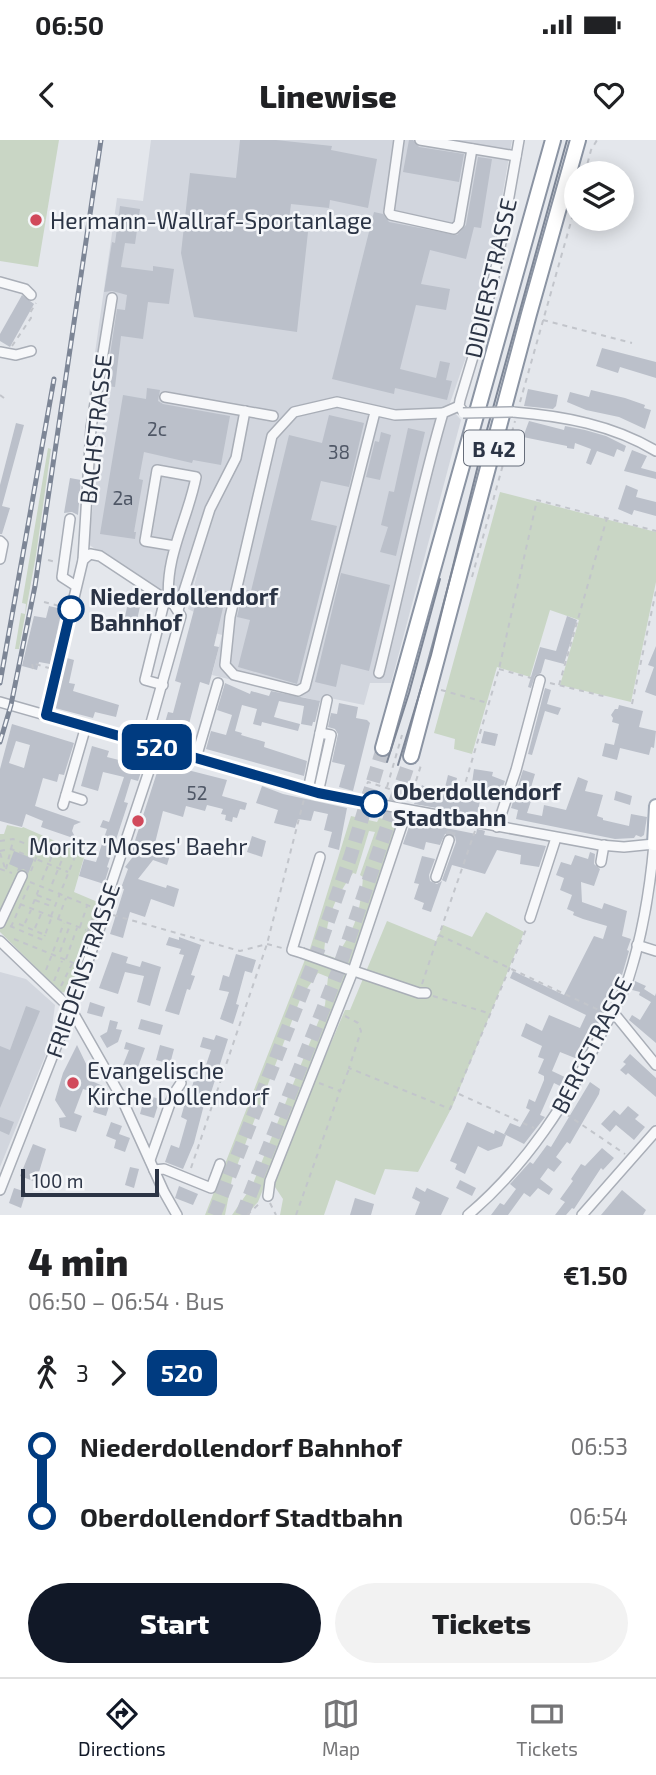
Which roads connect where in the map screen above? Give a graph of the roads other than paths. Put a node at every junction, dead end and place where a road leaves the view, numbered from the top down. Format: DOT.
graph roads {
  1 [pos="399,140"];
  2 [pos="420,140"];
  3 [pos="519,140"];
  4 [pos="553,140"];
  5 [pos="578,140"];
  6 [pos="472,149"];
  7 [pos="516,156"];
  8 [pos="0,282"];
  9 [pos="112,298"];
  10 [pos="33,299"];
  11 [pos="31,351"];
  12 [pos="5,353"];
  13 [pos="165,397"];
  14 [pos="461,410"];
  15 [pos="245,411"];
  16 [pos="375,412"];
  17 [pos="443,413"];
  18 [pos="273,416"];
  19 [pos="656,451"];
  20 [pos="191,502"];
  21 [pos="210,509"];
  22 [pos="70,519"];
  23 [pos="0,541"];
  24 [pos="175,546"];
  25 [pos="0,559"];
  26 [pos="83,560"];
  27 [pos="76,586"];
  28 [pos="167,601"];
  29 [pos="178,610"];
  30 [pos="379,673"];
  31 [pos="540,680"];
  32 [pos="218,683"];
  33 [pos="163,685"];
  34 [pos="327,700"];
  35 [pos="0,702"];
  36 [pos="46,715"];
  37 [pos="86,726"];
  38 [pos="145,744"];
  39 [pos="157,747"];
  40 [pos="383,748"];
  41 [pos="411,756"];
  42 [pos="197,758"];
  43 [pos="311,790"];
  44 [pos="66,795"];
  45 [pos="82,800"];
  46 [pos="408,805"];
  47 [pos="63,806"];
  48 [pos="656,806"];
  49 [pos="656,811"];
  50 [pos="455,818"];
  51 [pos="497,827"];
  52 [pos="452,829"];
  53 [pos="556,838"];
  54 [pos="449,841"];
  55 [pos="582,842"];
  56 [pos="655,844"];
  57 [pos="604,845"];
  58 [pos="580,853"];
  59 [pos="320,857"];
  60 [pos="601,862"];
  61 [pos="436,877"];
  62 [pos="27,880"];
  63 [pos="530,918"];
  64 [pos="0,923"];
  65 [pos="0,941"];
  66 [pos="637,945"];
  67 [pos="656,951"];
  68 [pos="350,970"];
  69 [pos="422,993"];
  70 [pos="71,1009"];
  71 [pos="612,1014"];
  72 [pos="606,1026"];
  73 [pos="627,1030"];
  74 [pos="656,1065"];
  75 [pos="181,1083"];
  76 [pos="656,1131"];
  77 [pos="150,1160"];
  78 [pos="220,1164"];
  79 [pos="154,1170"];
  80 [pos="0,1190"];
  81 [pos="268,1196"];
  82 [pos="177,1215"];
  83 [pos="468,1215"];
  84 [pos="582,1215"];
  1 -- 6 [label="street"];
  2 -- 6 [label="street"];
  3 -- 7 [label="street, DIDIERSTRASSE"];
  4 -- 40 [label="highway, B 42"];
  5 -- 41 [label="highway, B 42"];
  6 -- 7 [label="street"];
  7 -- 14 [label="street, DIDIERSTRASSE"];
  8 -- 10 [label="street"];
  9 -- 26 [label="street, BACHSTRASSE"];
  11 -- 12 [label="street"];
  13 -- 15 [label="street"];
  14 -- 17 [label="street"];
  14 -- 19 [label="street, bridge"];
  15 -- 18 [label="street"];
  15 -- 21 [label="street"];
  16 -- 16 [label="street"];
  16 -- 17 [label="street"];
  17 -- 30 [label="street"];
  20 -- 21 [label="street"];
  20 -- 24 [label="street"];
  20 -- 24 [label="street"];
  21 -- 29 [label="street"];
  22 -- 27 [label="street"];
  23 -- 25 [label="street"];
  24 -- 28 [label="street"];
  26 -- 27 [label="street, BACHSTRASSE"];
  26 -- 28 [label="street"];
  27 -- 36 [label="street, BACHSTRASSE"];
  28 -- 29 [label="street"];
  28 -- 33 [label="street"];
  29 -- 33 [label="street"];
  31 -- 51 [label="street"];
  32 -- 42 [label="street"];
  33 -- 38 [label="street"];
  34 -- 43 [label="street"];
  35 -- 36 [label="street"];
  36 -- 37 [label="street"];
  37 -- 38 [label="street"];
  37 -- 44 [label="street"];
  38 -- 39 [label="street"];
  39 -- 42 [label="street"];
  39 -- 70 [label="street, FRIEDENSTRASSE"];
  42 -- 43 [label="street"];
  43 -- 46 [label="street"];
  44 -- 45 [label="street"];
  44 -- 47 [label="street"];
  46 -- 50 [label="street"];
  46 -- 68 [label="street"];
  48 -- 49 [label="main road"];
  49 -- 56 [label="main road"];
  50 -- 51 [label="street"];
  50 -- 52 [label="street"];
  51 -- 53 [label="street"];
  53 -- 55 [label="street"];
  53 -- 63 [label="street"];
  54 -- 61 [label="street"];
  55 -- 57 [label="street"];
  55 -- 58 [label="street"];
  56 -- 57 [label="street"];
  56 -- 66 [label="street, BERGSTRASSE"];
  57 -- 60 [label="street"];
  59 -- 68 [label="street, bridge"];
  62 -- 64 [label="street"];
  65 -- 70 [label="street"];
  66 -- 67 [label="street"];
  66 -- 71 [label="street, BERGSTRASSE"];
  68 -- 69 [label="street"];
  68 -- 81 [label="street"];
  70 -- 77 [label="street"];
  70 -- 80 [label="street, FRIEDENSTRASSE"];
  71 -- 72 [label="street, BERGSTRASSE"];
  71 -- 73 [label="street"];
  72 -- 73 [label="street"];
  72 -- 83 [label="street, BERGSTRASSE"];
  73 -- 74 [label="street"];
  75 -- 77 [label="street"];
  76 -- 84 [label="street"];
  77 -- 79 [label="street"];
  78 -- 79 [label="street"];
  79 -- 82 [label="street"];
}
